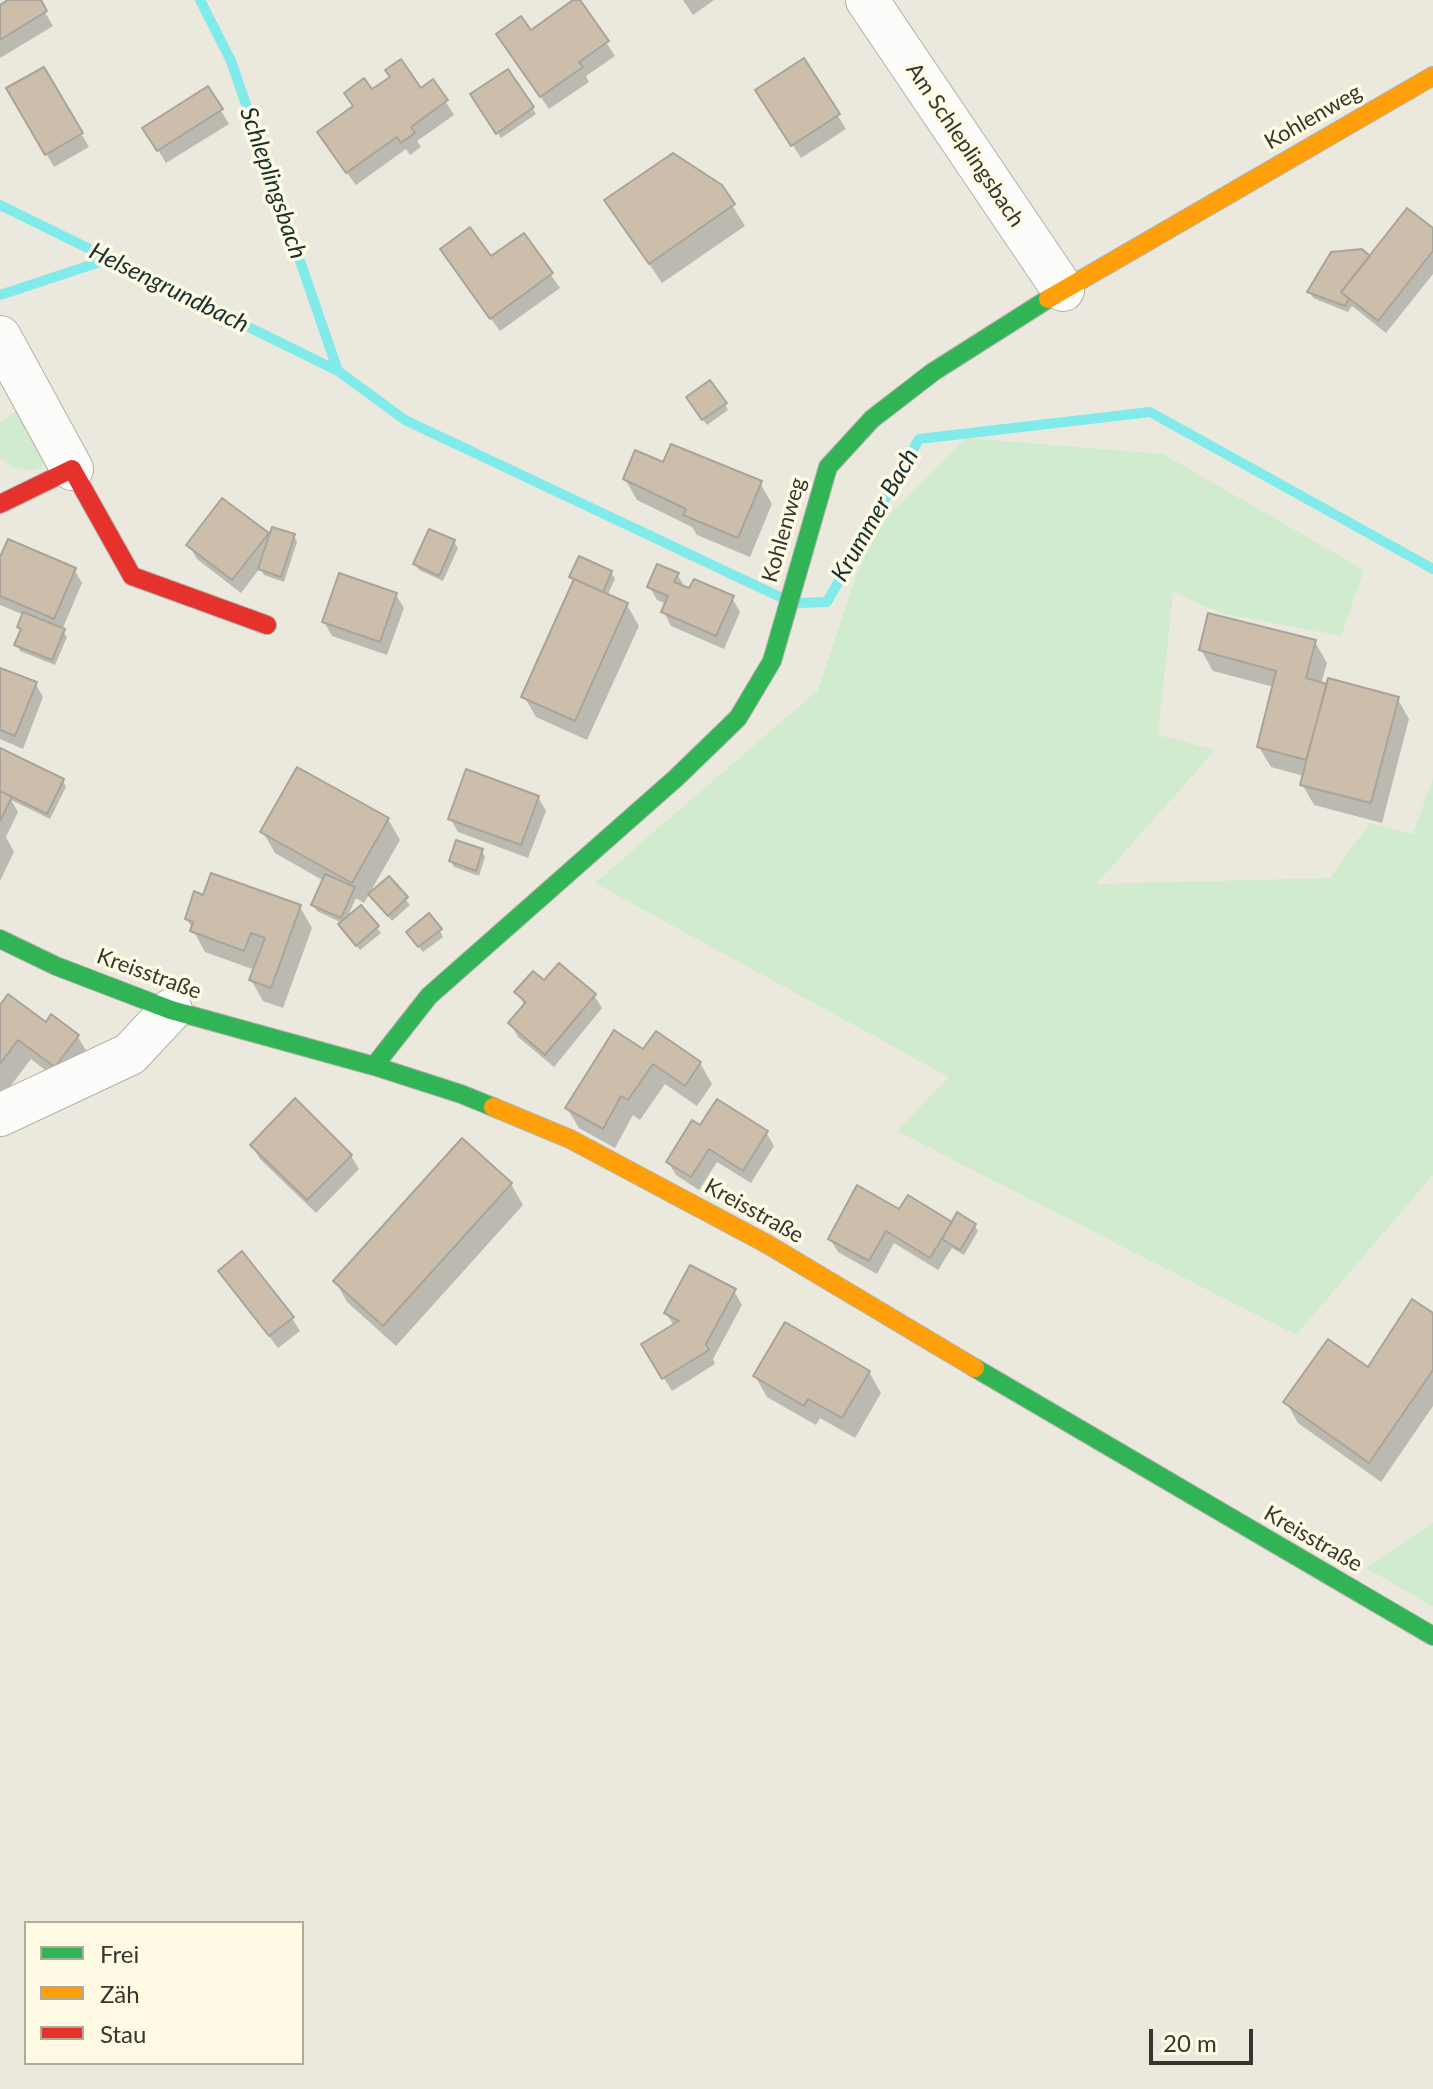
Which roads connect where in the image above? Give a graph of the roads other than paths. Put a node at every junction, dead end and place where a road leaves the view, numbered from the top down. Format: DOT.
graph roads {
  1 [pos="867,0"];
  2 [pos="1433,76"];
  3 [pos="1063,290"];
  4 [pos="0,337"];
  5 [pos="72,469"];
  6 [pos="0,504"];
  7 [pos="267,625"];
  8 [pos="0,939"];
  9 [pos="171,1010"];
  10 [pos="374,1066"];
  11 [pos="0,1115"];
  12 [pos="1433,1636"];
  1 -- 3 [label="street, Am Schleplingsbach"];
  2 -- 3 [label="street, Kohlenweg"];
  3 -- 10 [label="street, Kohlenweg"];
  4 -- 5 [label="street"];
  5 -- 6 [label="street"];
  5 -- 7 [label="street"];
  8 -- 9 [label="street, Kreisstraße"];
  9 -- 10 [label="street, Kreisstraße"];
  9 -- 11 [label="street"];
  10 -- 12 [label="street, Kreisstraße"];
}
